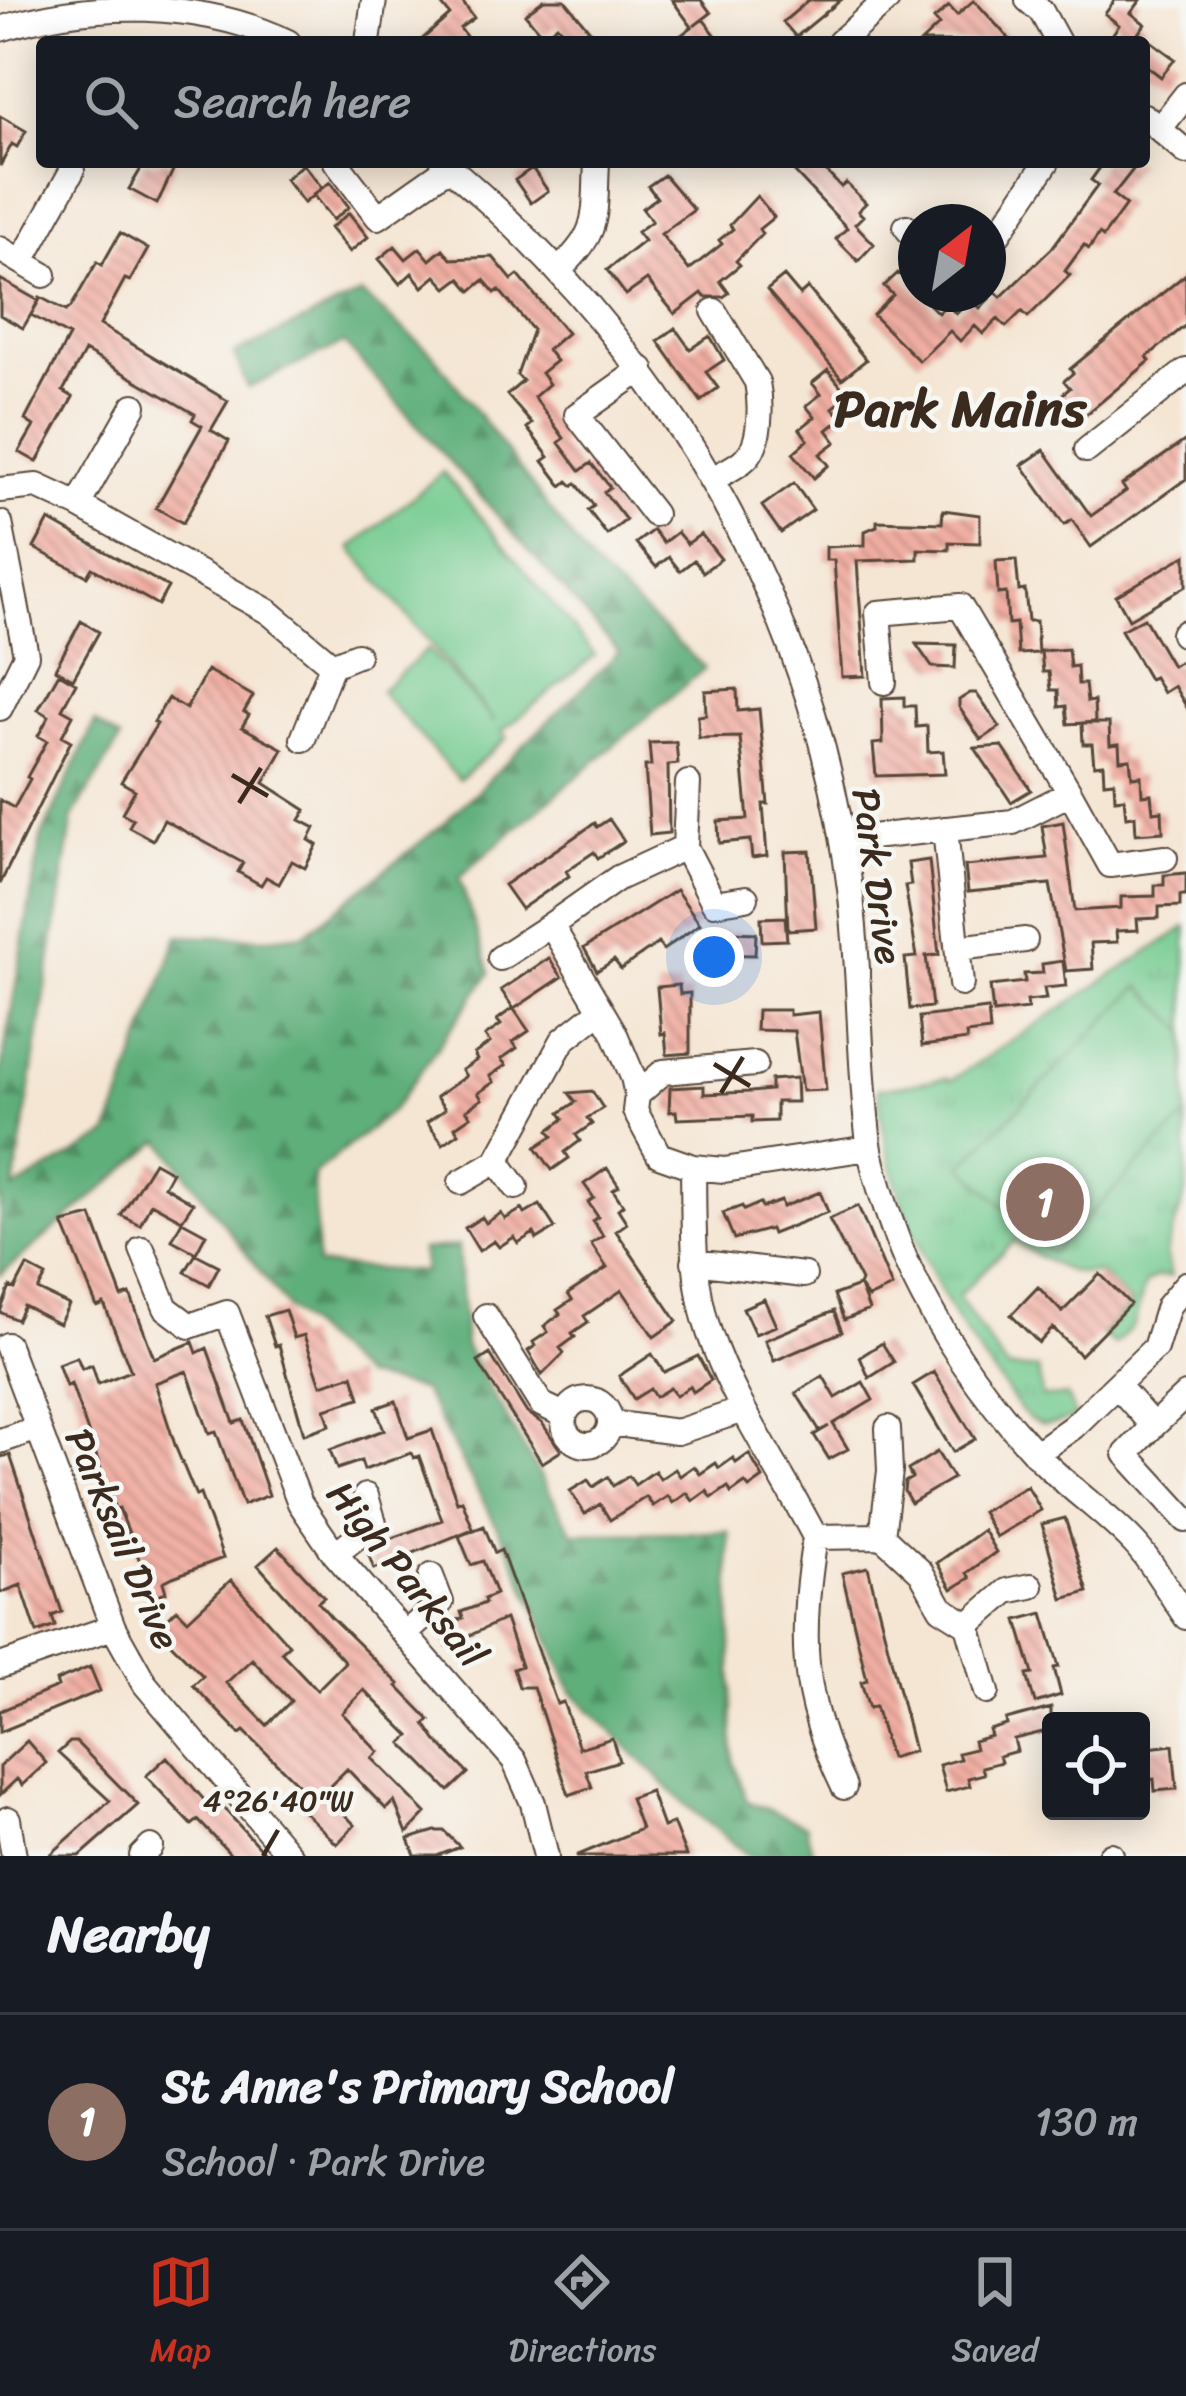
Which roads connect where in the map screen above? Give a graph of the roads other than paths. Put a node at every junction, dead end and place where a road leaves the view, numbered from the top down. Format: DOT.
graph roads {
  1 [pos="374,0"];
  2 [pos="887,0"];
  3 [pos="94,2"];
  4 [pos="1040,4"];
  5 [pos="0,29"];
  6 [pos="277,36"];
  7 [pos="369,36"];
  8 [pos="848,36"];
  9 [pos="1055,36"];
  10 [pos="1186,94"];
  11 [pos="1152,122"];
  12 [pos="1186,152"];
  13 [pos="341,168"];
  14 [pos="442,168"];
  15 [pos="449,168"];
  16 [pos="597,168"];
  17 [pos="1043,168"];
  18 [pos="72,171"];
  19 [pos="1006,223"];
  20 [pos="11,255"];
  21 [pos="559,270"];
  22 [pos="44,275"];
  23 [pos="714,311"];
  24 [pos="642,368"];
  25 [pos="1186,370"];
  26 [pos="134,406"];
  27 [pos="1087,450"];
  28 [pos="712,479"];
  29 [pos="0,490"];
  30 [pos="78,505"];
  31 [pos="654,514"];
  32 [pos="0,523"];
  33 [pos="10,623"];
  34 [pos="357,655"];
  35 [pos="332,665"];
  36 [pos="884,682"];
  37 [pos="0,708"];
  38 [pos="303,739"];
  39 [pos="688,783"];
  40 [pos="1070,793"];
  41 [pos="945,830"];
  42 [pos="843,840"];
  43 [pos="685,847"];
  44 [pos="1165,859"];
  45 [pos="746,898"];
  46 [pos="550,925"];
  47 [pos="1025,940"];
  48 [pos="958,948"];
  49 [pos="500,958"];
  50 [pos="961,984"];
  51 [pos="601,1010"];
  52 [pos="754,1064"];
  53 [pos="637,1095"];
  54 [pos="869,1148"];
  55 [pos="496,1161"];
  56 [pos="693,1167"];
  57 [pos="461,1182"];
  58 [pos="516,1187"];
  59 [pos="142,1249"];
  60 [pos="694,1262"];
  61 [pos="804,1275"];
  62 [pos="1186,1284"];
  63 [pos="1177,1307"];
  64 [pos="486,1316"];
  65 [pos="7,1345"];
  66 [pos="1117,1385"];
  67 [pos="1186,1395"];
  68 [pos="743,1410"];
  69 [pos="1153,1426"];
  70 [pos="38,1428"];
  71 [pos="888,1428"];
  72 [pos="0,1441"];
  73 [pos="1035,1454"];
  74 [pos="365,1496"];
  75 [pos="1186,1520"];
  76 [pos="882,1536"];
  77 [pos="815,1537"];
  78 [pos="335,1554"];
  79 [pos="431,1576"];
  80 [pos="1030,1586"];
  81 [pos="1186,1617"];
  82 [pos="968,1625"];
  83 [pos="113,1627"];
  84 [pos="406,1633"];
  85 [pos="0,1666"];
  86 [pos="987,1692"];
  87 [pos="844,1787"];
  88 [pos="8,1819"];
  89 [pos="14,1856"];
  90 [pos="290,1856"];
  91 [pos="546,1856"];
  1 -- 7 [label="street"];
  2 -- 8 [label="street"];
  3 -- 5 [label="street"];
  3 -- 6 [label="street"];
  4 -- 9 [label="street"];
  10 -- 11 [label="street"];
  11 -- 12 [label="street"];
  13 -- 14 [label="street"];
  15 -- 21 [label="street, Park Drive"];
  16 -- 21 [label="street"];
  17 -- 19 [label="street"];
  18 -- 20 [label="street"];
  20 -- 22 [label="street"];
  21 -- 24 [label="street, Park Drive"];
  23 -- 28 [label="street"];
  24 -- 28 [label="street, Park Drive"];
  24 -- 31 [label="street"];
  25 -- 27 [label="street"];
  26 -- 30 [label="street"];
  28 -- 42 [label="street, Park Drive"];
  29 -- 30 [label="street"];
  30 -- 35 [label="street"];
  32 -- 33 [label="street"];
  33 -- 37 [label="street"];
  34 -- 35 [label="street"];
  35 -- 38 [label="street"];
  36 -- 40 [label="street"];
  39 -- 43 [label="street"];
  40 -- 41 [label="street"];
  40 -- 44 [label="street"];
  41 -- 42 [label="street"];
  41 -- 48 [label="street"];
  42 -- 54 [label="street, Park Drive"];
  43 -- 45 [label="street"];
  43 -- 46 [label="street"];
  46 -- 49 [label="street"];
  46 -- 51 [label="street"];
  47 -- 48 [label="street"];
  48 -- 50 [label="street"];
  51 -- 53 [label="street"];
  51 -- 55 [label="street"];
  52 -- 53 [label="street"];
  53 -- 56 [label="street"];
  54 -- 56 [label="street"];
  54 -- 73 [label="street, Park Drive"];
  55 -- 57 [label="street"];
  55 -- 58 [label="street"];
  56 -- 60 [label="street"];
  59 -- 78 [label="street, High Parksail"];
  60 -- 61 [label="street"];
  60 -- 68 [label="street"];
  62 -- 63 [label="street"];
  63 -- 66 [label="street"];
  64 -- 68 [label="street"];
  65 -- 70 [label="street, Parksail Drive"];
  66 -- 69 [label="street"];
  66 -- 73 [label="street"];
  67 -- 69 [label="street"];
  68 -- 77 [label="street"];
  69 -- 75 [label="street"];
  70 -- 72 [label="street"];
  70 -- 83 [label="street, Parksail Drive"];
  71 -- 76 [label="street"];
  73 -- 81 [label="street, Park Drive"];
  74 -- 78 [label="street"];
  76 -- 77 [label="street"];
  76 -- 82 [label="street"];
  77 -- 87 [label="street"];
  78 -- 84 [label="street, High Parksail"];
  79 -- 84 [label="street"];
  80 -- 82 [label="street"];
  82 -- 86 [label="street"];
  83 -- 85 [label="street"];
  83 -- 90 [label="street, Parksail Drive"];
  84 -- 91 [label="street, High Parksail"];
  88 -- 89 [label="street"];
}
